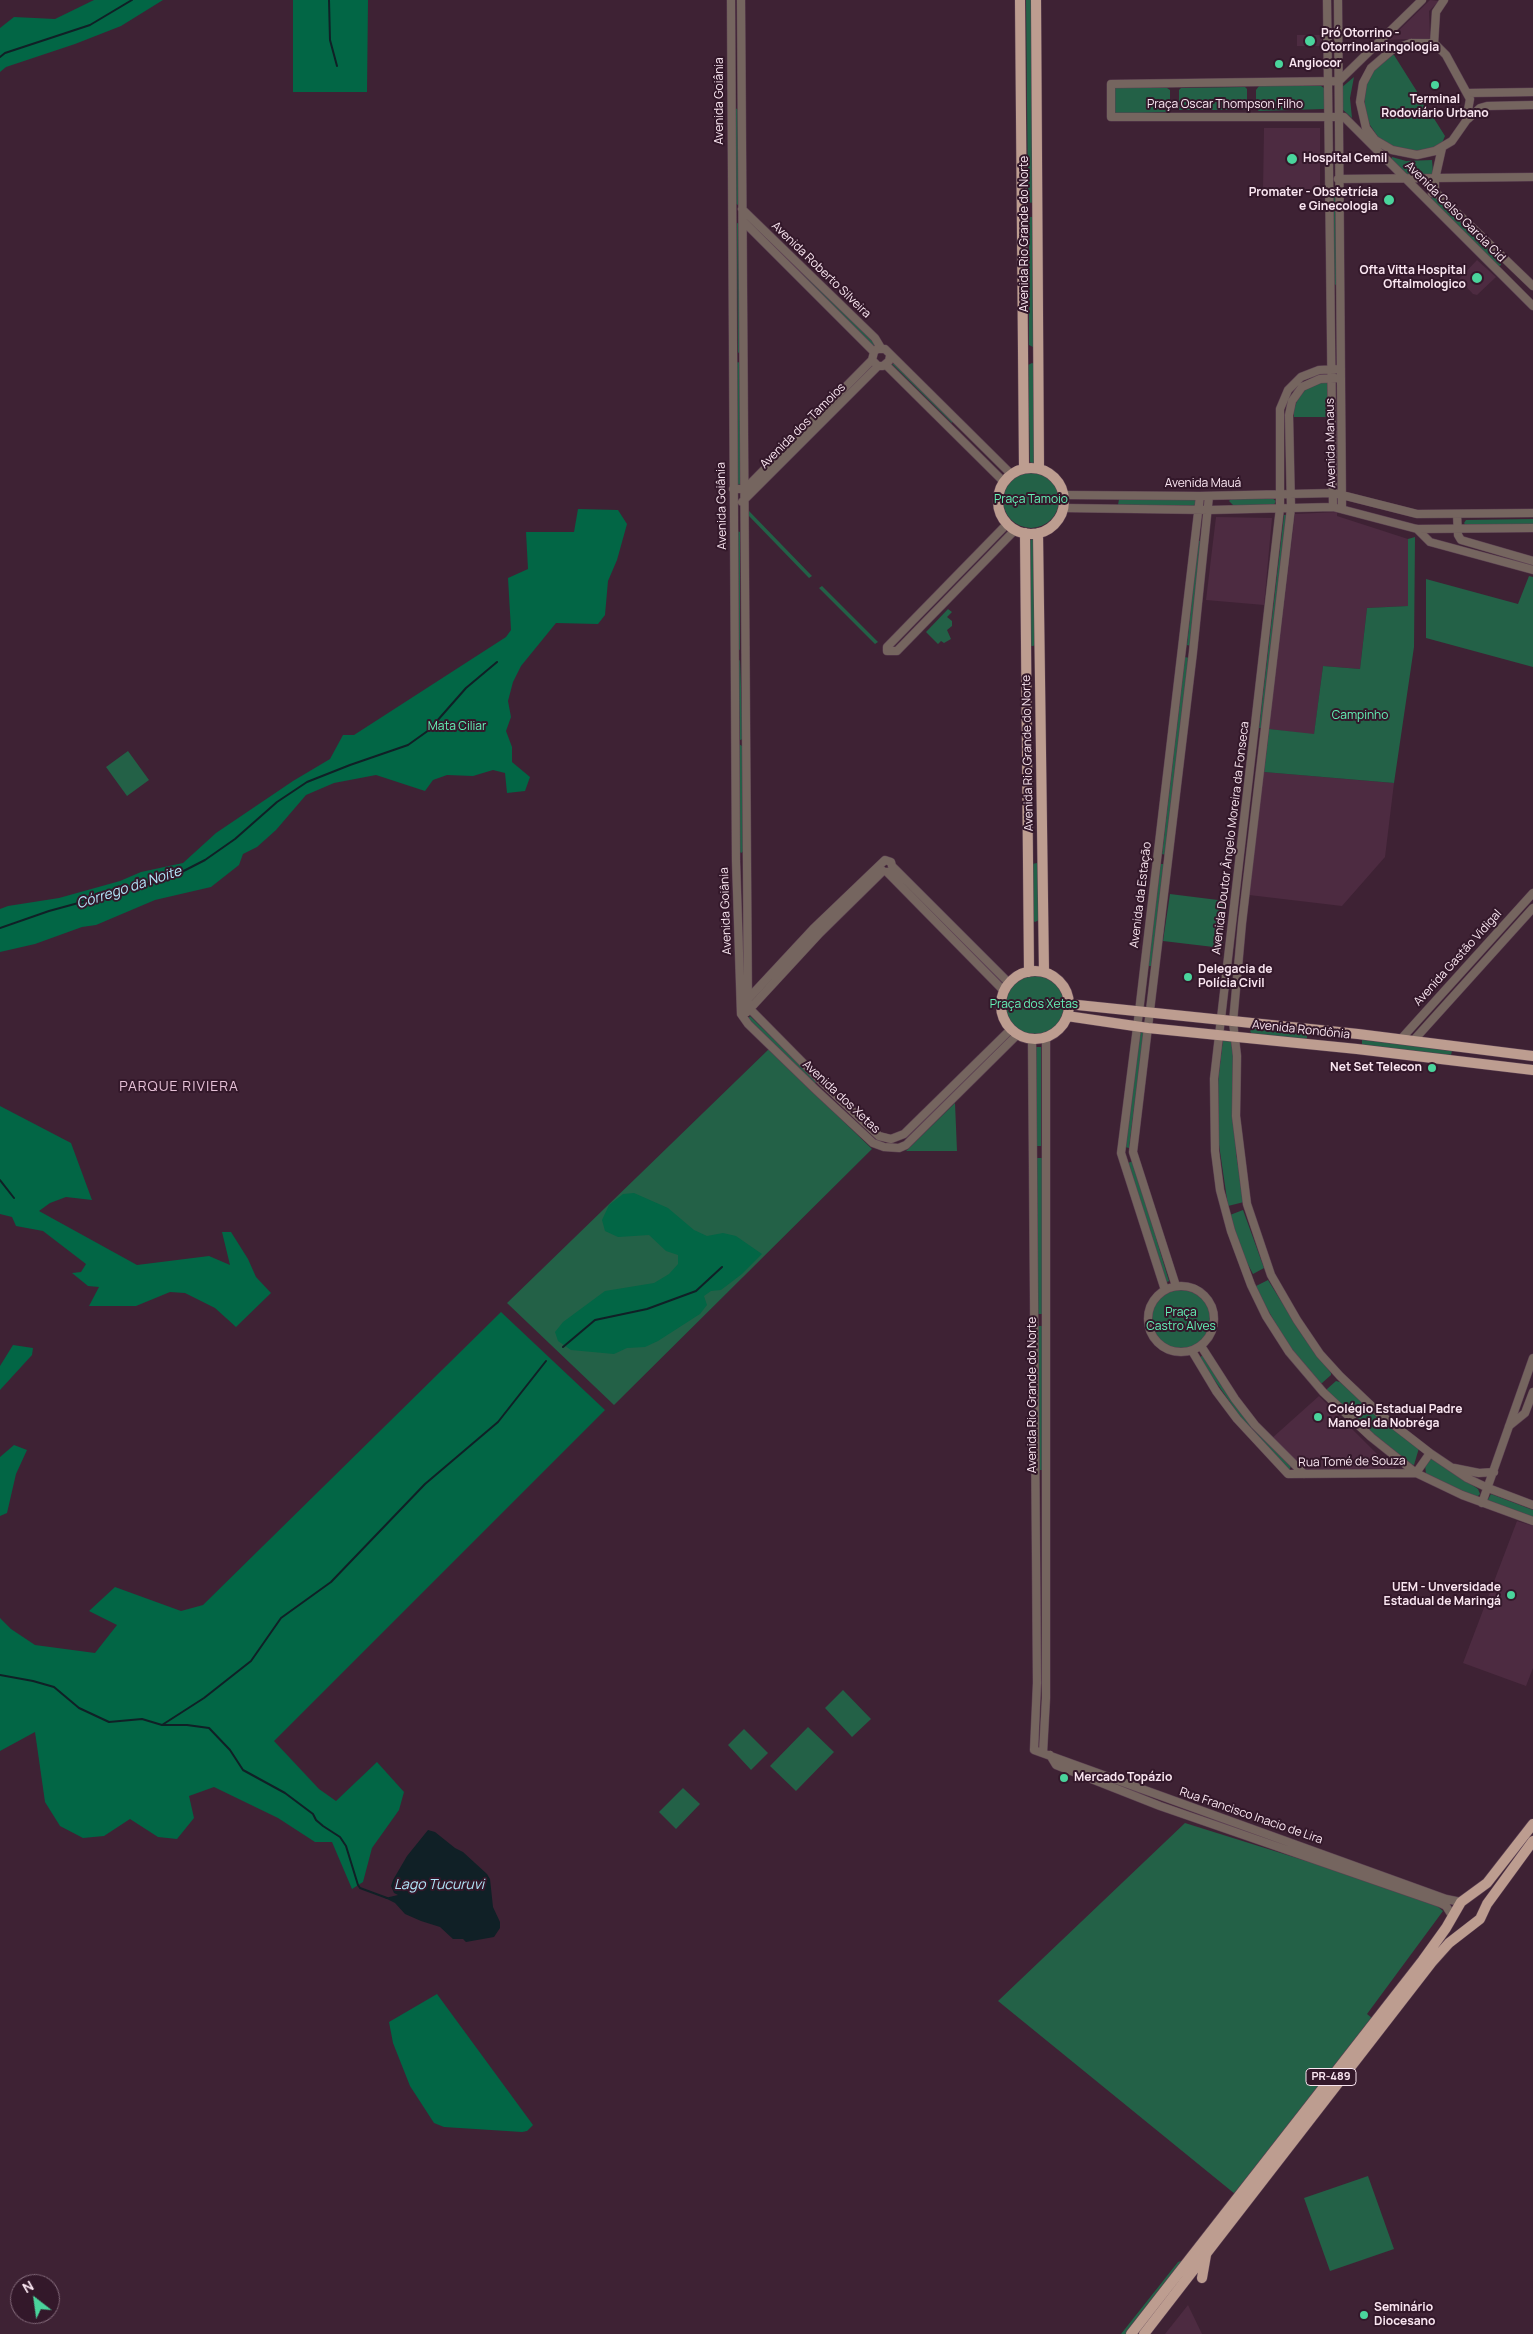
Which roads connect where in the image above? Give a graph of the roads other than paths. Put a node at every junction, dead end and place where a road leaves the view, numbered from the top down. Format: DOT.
graph roads {
  1 [pos="731,0"];
  2 [pos="741,0"];
  3 [pos="1020,0"];
  4 [pos="1036,0"];
  5 [pos="1327,0"];
  6 [pos="1338,0"];
  7 [pos="1422,0"];
  8 [pos="1444,0"];
  9 [pos="1398,25"];
  10 [pos="1434,44"];
  11 [pos="731,48"];
  12 [pos="741,48"];
  13 [pos="1371,68"];
  14 [pos="1339,81"];
  15 [pos="1328,82"];
  16 [pos="1468,92"];
  17 [pos="1533,92"];
  18 [pos="1533,105"];
  19 [pos="1329,116"];
  20 [pos="1340,116"];
  21 [pos="1466,121"];
  22 [pos="1351,123"];
  23 [pos="1366,128"];
  24 [pos="1340,131"];
  25 [pos="1373,145"];
  26 [pos="1442,148"];
  27 [pos="1392,150"];
  28 [pos="1438,163"];
  29 [pos="1395,167"];
  30 [pos="1533,177"];
  31 [pos="1406,178"];
  32 [pos="1447,178"];
  33 [pos="1330,179"];
  34 [pos="1340,179"];
  35 [pos="1388,179"];
  36 [pos="1422,179"];
  37 [pos="1436,179"];
  38 [pos="1435,191"];
  39 [pos="1424,198"];
  40 [pos="743,209"];
  41 [pos="733,210"];
  42 [pos="732,221"];
  43 [pos="743,221"];
  44 [pos="1510,264"];
  45 [pos="1500,274"];
  46 [pos="1533,286"];
  47 [pos="1532,301"];
  48 [pos="878,350"];
  49 [pos="890,356"];
  50 [pos="872,360"];
  51 [pos="882,365"];
  52 [pos="1330,369"];
  53 [pos="1341,369"];
  54 [pos="1331,378"];
  55 [pos="1341,378"];
  56 [pos="1024,468"];
  57 [pos="1040,468"];
  58 [pos="1007,478"];
  59 [pos="744,489"];
  60 [pos="733,490"];
  61 [pos="1334,494"];
  62 [pos="1064,495"];
  63 [pos="1280,495"];
  64 [pos="1290,495"];
  65 [pos="1343,495"];
  66 [pos="1200,496"];
  67 [pos="1209,496"];
  68 [pos="1228,496"];
  69 [pos="745,502"];
  70 [pos="733,503"];
  71 [pos="1384,505"];
  72 [pos="1333,507"];
  73 [pos="1063,508"];
  74 [pos="1280,508"];
  75 [pos="1291,508"];
  76 [pos="1342,508"];
  77 [pos="1199,509"];
  78 [pos="1227,509"];
  79 [pos="1209,510"];
  80 [pos="1533,513"];
  81 [pos="1458,514"];
  82 [pos="1380,519"];
  83 [pos="1533,528"];
  84 [pos="1016,529"];
  85 [pos="1417,529"];
  86 [pos="1458,529"];
  87 [pos="1038,533"];
  88 [pos="1196,536"];
  89 [pos="1205,537"];
  90 [pos="1461,540"];
  91 [pos="1459,550"];
  92 [pos="1533,561"];
  93 [pos="1533,570"];
  94 [pos="1255,731"];
  95 [pos="1265,732"];
  96 [pos="737,742"];
  97 [pos="746,742"];
  98 [pos="1241,860"];
  99 [pos="1250,861"];
  100 [pos="885,868"];
  101 [pos="1533,893"];
  102 [pos="1533,908"];
  103 [pos="1233,922"];
  104 [pos="1242,923"];
  105 [pos="1029,925"];
  106 [pos="1044,925"];
  107 [pos="1029,972"];
  108 [pos="1044,972"];
  109 [pos="747,986"];
  110 [pos="758,986"];
  111 [pos="1007,987"];
  112 [pos="747,999"];
  113 [pos="1068,1004"];
  114 [pos="749,1008"];
  115 [pos="1144,1013"];
  116 [pos="742,1014"];
  117 [pos="1066,1016"];
  118 [pos="1221,1021"];
  119 [pos="1233,1022"];
  120 [pos="1143,1027"];
  121 [pos="1014,1031"];
  122 [pos="1358,1034"];
  123 [pos="1219,1035"];
  124 [pos="1046,1036"];
  125 [pos="1235,1036"];
  126 [pos="1032,1038"];
  127 [pos="1401,1039"];
  128 [pos="1413,1041"];
  129 [pos="1357,1049"];
  130 [pos="1533,1056"];
  131 [pos="1533,1070"];
  132 [pos="1176,1286"];
  133 [pos="1165,1290"];
  134 [pos="1201,1346"];
  135 [pos="1192,1351"];
  136 [pos="1533,1358"];
  137 [pos="1533,1392"];
  138 [pos="1509,1426"];
  139 [pos="1430,1453"];
  140 [pos="1450,1467"];
  141 [pos="1494,1472"];
  142 [pos="1416,1473"];
  143 [pos="1304,1474"];
  144 [pos="1488,1488"];
  145 [pos="1482,1503"];
  146 [pos="1533,1505"];
  147 [pos="1533,1521"];
  148 [pos="1034,1750"];
  149 [pos="1047,1754"];
  150 [pos="1533,1824"];
  151 [pos="1533,1841"];
  152 [pos="1475,1894"];
  153 [pos="1461,1902"];
  154 [pos="1487,1904"];
  155 [pos="1453,1917"];
  156 [pos="1468,1928"];
  157 [pos="1207,2252"];
  158 [pos="1202,2278"];
  159 [pos="1131,2334"];
  160 [pos="1144,2334"];
  1 -- 11 [label="street, Avenida Goiânia"];
  2 -- 12 [label="street, Avenida Goiânia"];
  3 -- 56 [label="main road, Avenida Rio Grande do Norte"];
  4 -- 57 [label="main road, Avenida Rio Grande do Norte"];
  5 -- 15 [label="street"];
  6 -- 14 [label="street, Avenida Manaus"];
  7 -- 9 [label="street"];
  8 -- 10 [label="street"];
  9 -- 13 [label="street"];
  9 -- 14 [label="street"];
  10 -- 13 [label="street"];
  10 -- 16 [label="street"];
  11 -- 12 [label="street"];
  11 -- 41 [label="street, Avenida Goiânia"];
  12 -- 40 [label="street, Avenida Goiânia"];
  13 -- 23 [label="street"];
  14 -- 15 [label="street, Praça Oscar Thompson Filho"];
  14 -- 20 [label="street, Avenida Manaus"];
  15 -- 19 [label="street"];
  15 -- 19 [label="street, Praça Oscar Thompson Filho"];
  16 -- 17 [label="street"];
  16 -- 21 [label="street"];
  18 -- 21 [label="street"];
  19 -- 20 [label="street, Praça Oscar Thompson Filho"];
  19 -- 33 [label="street"];
  20 -- 22 [label="street, Avenida Celso Garcia Cid"];
  20 -- 24 [label="street, Avenida Manaus"];
  21 -- 26 [label="street"];
  22 -- 24 [label="street"];
  22 -- 25 [label="street, Avenida Celso Garcia Cid"];
  23 -- 25 [label="street"];
  23 -- 27 [label="street"];
  24 -- 34 [label="street, Avenida Manaus"];
  25 -- 27 [label="street"];
  25 -- 29 [label="street, Avenida Celso Garcia Cid"];
  26 -- 27 [label="street"];
  26 -- 28 [label="street"];
  28 -- 32 [label="street"];
  28 -- 37 [label="street"];
  29 -- 31 [label="street, Avenida Celso Garcia Cid"];
  29 -- 35 [label="street"];
  30 -- 32 [label="street"];
  31 -- 35 [label="street"];
  31 -- 36 [label="street"];
  31 -- 39 [label="street, Avenida Celso Garcia Cid"];
  32 -- 37 [label="street"];
  33 -- 34 [label="street"];
  33 -- 52 [label="street"];
  34 -- 35 [label="street"];
  34 -- 53 [label="street, Avenida Manaus"];
  36 -- 37 [label="street"];
  36 -- 38 [label="street, Avenida Celso Garcia Cid"];
  37 -- 38 [label="street"];
  38 -- 39 [label="street"];
  38 -- 44 [label="street, Avenida Celso Garcia Cid"];
  39 -- 45 [label="street, Avenida Celso Garcia Cid"];
  40 -- 41 [label="street"];
  40 -- 43 [label="street, Avenida Goiânia"];
  40 -- 48 [label="street, Avenida Roberto Silveira"];
  41 -- 42 [label="street, Avenida Goiânia"];
  42 -- 43 [label="street"];
  42 -- 60 [label="street, Avenida Goiânia"];
  43 -- 48 [label="street, Avenida Roberto Silveira"];
  43 -- 59 [label="street, Avenida Goiânia"];
  44 -- 45 [label="street"];
  44 -- 46 [label="street, Avenida Celso Garcia Cid"];
  45 -- 47 [label="street, Avenida Celso Garcia Cid"];
  48 -- 49 [label="street"];
  48 -- 50 [label="street"];
  49 -- 51 [label="street, Avenida dos Tamoios"];
  49 -- 58 [label="street"];
  50 -- 51 [label="street"];
  50 -- 59 [label="street, Avenida dos Tamoios"];
  51 -- 58 [label="street"];
  51 -- 69 [label="street, Avenida dos Tamoios"];
  52 -- 53 [label="street, Avenida Doutor Ângelo Moreira da Fonseca"];
  52 -- 54 [label="street"];
  52 -- 63 [label="street, Avenida Doutor Ângelo Moreira da Fonseca"];
  53 -- 55 [label="street, Avenida Manaus"];
  54 -- 55 [label="street, Avenida Doutor Ângelo Moreira da Fonseca"];
  54 -- 61 [label="street, Avenida Manaus"];
  54 -- 64 [label="street, Avenida Doutor Ângelo Moreira da Fonseca"];
  55 -- 65 [label="street, Avenida Manaus"];
  56 -- 57 [label="main road"];
  56 -- 58 [label="main road"];
  57 -- 62 [label="main road"];
  58 -- 84 [label="main road"];
  59 -- 60 [label="street"];
  59 -- 69 [label="street, Avenida Goiânia"];
  60 -- 70 [label="street, Avenida Goiânia"];
  61 -- 64 [label="street, Avenida Mauá"];
  61 -- 65 [label="street, Avenida Mauá"];
  61 -- 72 [label="street, Avenida Manaus"];
  62 -- 66 [label="street, Avenida Mauá"];
  62 -- 73 [label="main road"];
  63 -- 64 [label="street, Avenida Mauá"];
  63 -- 68 [label="street, Avenida Mauá"];
  63 -- 74 [label="street, Avenida Doutor Ângelo Moreira da Fonseca"];
  64 -- 75 [label="street, Avenida Doutor Ângelo Moreira da Fonseca"];
  65 -- 71 [label="street, Avenida Mauá"];
  65 -- 76 [label="street, Avenida Manaus"];
  66 -- 67 [label="street, Avenida Mauá"];
  66 -- 77 [label="street, Avenida da Estação"];
  67 -- 68 [label="street, Avenida Mauá"];
  67 -- 79 [label="street, Avenida da Estação"];
  68 -- 78 [label="street"];
  69 -- 70 [label="street"];
  69 -- 97 [label="street, Avenida Goiânia"];
  70 -- 96 [label="street, Avenida Goiânia"];
  71 -- 81 [label="street, Avenida Mauá"];
  71 -- 82 [label="street"];
  72 -- 75 [label="street, Avenida Mauá"];
  72 -- 76 [label="street, Avenida Mauá"];
  73 -- 77 [label="street, Avenida Mauá"];
  73 -- 87 [label="main road"];
  74 -- 75 [label="street, Avenida Mauá"];
  74 -- 78 [label="street, Avenida Mauá"];
  74 -- 94 [label="street, Avenida Doutor Ângelo Moreira da Fonseca"];
  75 -- 95 [label="street, Avenida Doutor Ângelo Moreira da Fonseca"];
  76 -- 82 [label="street, Avenida Mauá"];
  77 -- 79 [label="street, Avenida Mauá"];
  77 -- 88 [label="street, Avenida da Estação"];
  78 -- 79 [label="street, Avenida Mauá"];
  79 -- 89 [label="street, Avenida da Estação"];
  80 -- 81 [label="street, Avenida Mauá"];
  81 -- 86 [label="street"];
  82 -- 85 [label="street, Avenida Mauá"];
  83 -- 86 [label="street"];
  84 -- 84 [label="street"];
  84 -- 87 [label="main road"];
  84 -- 105 [label="main road, Avenida Rio Grande do Norte"];
  85 -- 86 [label="street"];
  85 -- 91 [label="street"];
  86 -- 90 [label="street"];
  87 -- 106 [label="main road, Avenida Rio Grande do Norte"];
  88 -- 89 [label="street"];
  88 -- 115 [label="street, Avenida da Estação"];
  89 -- 115 [label="street, Avenida da Estação"];
  90 -- 91 [label="street"];
  90 -- 92 [label="street"];
  91 -- 93 [label="street"];
  94 -- 95 [label="street"];
  94 -- 98 [label="street, Avenida Doutor Ângelo Moreira da Fonseca"];
  95 -- 99 [label="street, Avenida Doutor Ângelo Moreira da Fonseca"];
  96 -- 97 [label="street"];
  96 -- 116 [label="street, Avenida Goiânia"];
  97 -- 109 [label="street, Avenida Goiânia"];
  98 -- 99 [label="street"];
  98 -- 103 [label="street, Avenida Doutor Ângelo Moreira da Fonseca"];
  99 -- 104 [label="street, Avenida Doutor Ângelo Moreira da Fonseca"];
  100 -- 110 [label="street"];
  100 -- 111 [label="street"];
  100 -- 114 [label="street"];
  101 -- 127 [label="street, Avenida Gastão Vidigal"];
  102 -- 128 [label="street, Avenida Gastão Vidigal"];
  103 -- 104 [label="street"];
  103 -- 118 [label="street, Avenida Doutor Ângelo Moreira da Fonseca"];
  104 -- 119 [label="street, Avenida Doutor Ângelo Moreira da Fonseca"];
  105 -- 106 [label="main road"];
  105 -- 107 [label="main road, Avenida Rio Grande do Norte"];
  106 -- 108 [label="main road, Avenida Rio Grande do Norte"];
  107 -- 108 [label="main road"];
  107 -- 111 [label="main road"];
  108 -- 113 [label="main road"];
  109 -- 110 [label="street"];
  109 -- 112 [label="street, Avenida Goiânia"];
  110 -- 112 [label="street"];
  111 -- 121 [label="main road"];
  112 -- 114 [label="street"];
  112 -- 116 [label="street"];
  113 -- 115 [label="main road, Avenida Rondônia"];
  113 -- 117 [label="main road"];
  114 -- 116 [label="street"];
  114 -- 121 [label="street, Avenida dos Xetas"];
  115 -- 118 [label="main road, Avenida Rondônia"];
  115 -- 120 [label="street, Avenida da Estação"];
  116 -- 121 [label="street, Avenida dos Xetas"];
  117 -- 120 [label="main road, Avenida Rondônia"];
  117 -- 124 [label="main road"];
  118 -- 119 [label="main road, Avenida Rondônia"];
  118 -- 123 [label="street, Avenida Doutor Ângelo Moreira da Fonseca"];
  119 -- 122 [label="main road, Avenida Rondônia"];
  119 -- 125 [label="street, Avenida Doutor Ângelo Moreira da Fonseca"];
  120 -- 123 [label="main road, Avenida Rondônia"];
  120 -- 132 [label="street, Avenida da Estação"];
  120 -- 133 [label="street, Avenida da Estação"];
  121 -- 126 [label="main road"];
  122 -- 127 [label="main road, Avenida Rondônia"];
  122 -- 129 [label="main road"];
  123 -- 125 [label="main road, Avenida Rondônia"];
  123 -- 142 [label="street, Avenida Doutor Ângelo Moreira da Fonseca"];
  124 -- 126 [label="main road"];
  124 -- 149 [label="street, Avenida Rio Grande do Norte"];
  125 -- 129 [label="main road, Avenida Rondônia"];
  125 -- 139 [label="street, Avenida Doutor Ângelo Moreira da Fonseca"];
  126 -- 148 [label="street, Avenida Rio Grande do Norte"];
  127 -- 128 [label="main road, Avenida Rondônia"];
  128 -- 130 [label="main road, Avenida Rondônia"];
  129 -- 131 [label="main road, Avenida Rondônia"];
  132 -- 133 [label="street"];
  132 -- 134 [label="street"];
  133 -- 135 [label="street"];
  134 -- 135 [label="street"];
  134 -- 143 [label="street"];
  135 -- 143 [label="street, Rua Tomé de Souza"];
  136 -- 138 [label="street"];
  137 -- 138 [label="street"];
  138 -- 141 [label="street"];
  139 -- 140 [label="street, Avenida Doutor Ângelo Moreira da Fonseca"];
  139 -- 142 [label="street"];
  140 -- 141 [label="street"];
  140 -- 144 [label="street, Avenida Doutor Ângelo Moreira da Fonseca"];
  141 -- 144 [label="street"];
  142 -- 143 [label="street, Rua Tomé de Souza"];
  142 -- 145 [label="street, Avenida Doutor Ângelo Moreira da Fonseca"];
  144 -- 145 [label="street"];
  144 -- 146 [label="street, Avenida Doutor Ângelo Moreira da Fonseca"];
  145 -- 147 [label="street, Avenida Doutor Ângelo Moreira da Fonseca"];
  148 -- 149 [label="street, Rua Francisco Inacio de Lira"];
  149 -- 153 [label="street, Rua Francisco Inacio de Lira"];
  149 -- 155 [label="street"];
  150 -- 152 [label="main road"];
  151 -- 154 [label="main road, PR-489 / PR-489"];
  152 -- 153 [label="main road"];
  152 -- 154 [label="main road"];
  153 -- 155 [label="main road, PR-489 / PR-489"];
  154 -- 156 [label="main road, PR-489 / PR-489"];
  155 -- 156 [label="main road"];
  155 -- 159 [label="main road, PR-489 / PR-489"];
  156 -- 157 [label="main road, PR-489 / PR-489"];
  157 -- 158 [label="main road"];
  157 -- 160 [label="main road, PR-489 / PR-489"];
}
